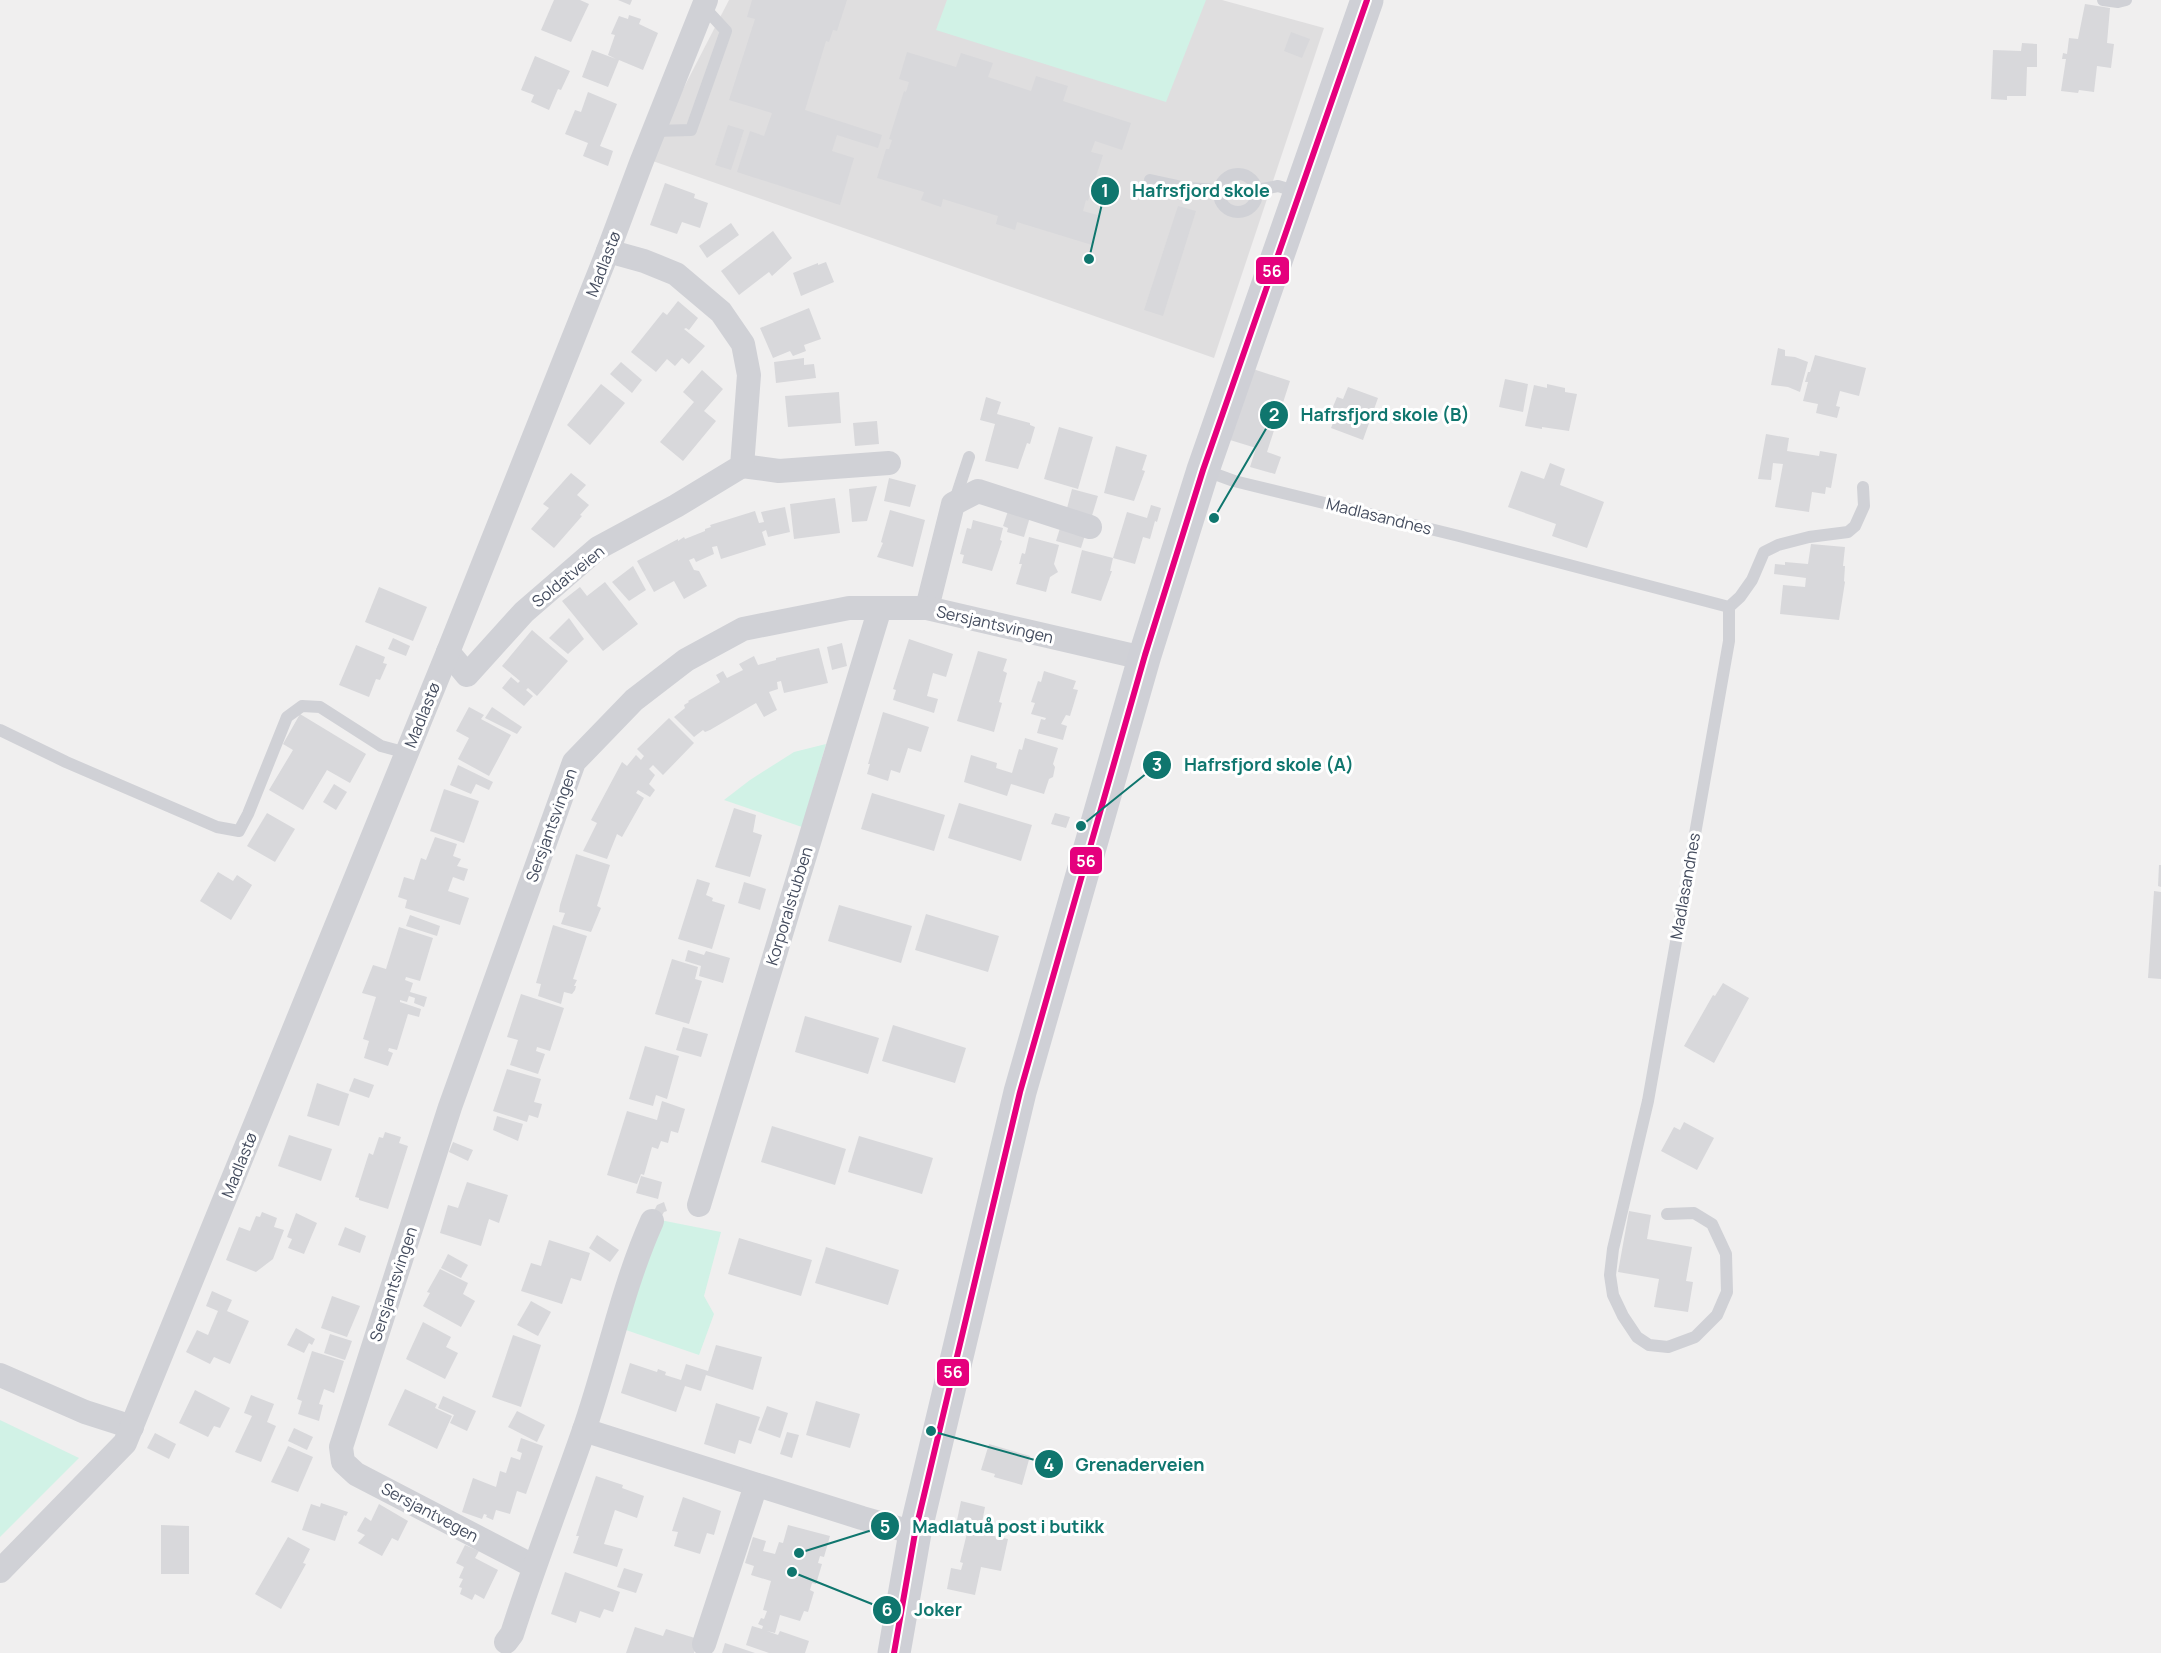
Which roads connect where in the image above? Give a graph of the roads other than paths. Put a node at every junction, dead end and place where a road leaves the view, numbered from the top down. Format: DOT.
graph roads {
  1 [pos="1367,0"];
  2 [pos="2103,0"];
  3 [pos="2126,0"];
  4 [pos="704,3"];
  5 [pos="654,131"];
  6 [pos="1150,180"];
  7 [pos="1218,190"];
  8 [pos="1257,190"];
  9 [pos="1298,192"];
  10 [pos="608,251"];
  11 [pos="969,457"];
  12 [pos="889,463"];
  13 [pos="742,466"];
  14 [pos="1203,470"];
  15 [pos="1863,487"];
  16 [pos="953,504"];
  17 [pos="1090,527"];
  18 [pos="1729,607"];
  19 [pos="879,608"];
  20 [pos="927,608"];
  21 [pos="448,652"];
  22 [pos="1145,656"];
  23 [pos="0,730"];
  24 [pos="407,753"];
  25 [pos="699,1205"];
  26 [pos="1667,1214"];
  27 [pos="652,1221"];
  28 [pos="0,1375"];
  29 [pos="132,1427"];
  30 [pos="584,1430"];
  31 [pos="341,1447"];
  32 [pos="756,1485"];
  33 [pos="915,1533"];
  34 [pos="533,1566"];
  35 [pos="0,1571"];
  36 [pos="506,1642"];
  37 [pos="704,1644"];
  38 [pos="894,1653"];
  1 -- 9 [label="street"];
  2 -- 3 [label="lane"];
  4 -- 5 [label="street, Madlastø"];
  4 -- 5 [label="lane"];
  5 -- 10 [label="street, Madlastø"];
  6 -- 7 [label="lane"];
  7 -- 8 [label="lane"];
  7 -- 8 [label="lane"];
  8 -- 9 [label="lane"];
  9 -- 14 [label="street"];
  10 -- 13 [label="street"];
  10 -- 21 [label="street, Madlastø"];
  11 -- 16 [label="lane"];
  12 -- 13 [label="street"];
  13 -- 21 [label="street, Soldatveien"];
  14 -- 18 [label="lane, Madlasandnes"];
  14 -- 22 [label="street"];
  15 -- 18 [label="lane"];
  16 -- 17 [label="street"];
  16 -- 20 [label="street"];
  18 -- 26 [label="lane, Madlasandnes"];
  19 -- 20 [label="street, Sersjantsvingen"];
  19 -- 25 [label="street, Korporalstubben"];
  19 -- 31 [label="street, Sersjantsvingen"];
  20 -- 22 [label="street, Sersjantsvingen"];
  21 -- 24 [label="street, Madlastø"];
  22 -- 33 [label="street"];
  23 -- 24 [label="lane"];
  24 -- 29 [label="street, Madlastø"];
  27 -- 30 [label="street"];
  28 -- 29 [label="street"];
  29 -- 35 [label="street, Madlastø"];
  30 -- 32 [label="street"];
  30 -- 34 [label="street"];
  31 -- 34 [label="street, Sersjantvegen"];
  32 -- 33 [label="street"];
  32 -- 37 [label="street"];
  33 -- 38 [label="street"];
  34 -- 36 [label="street"];
}
